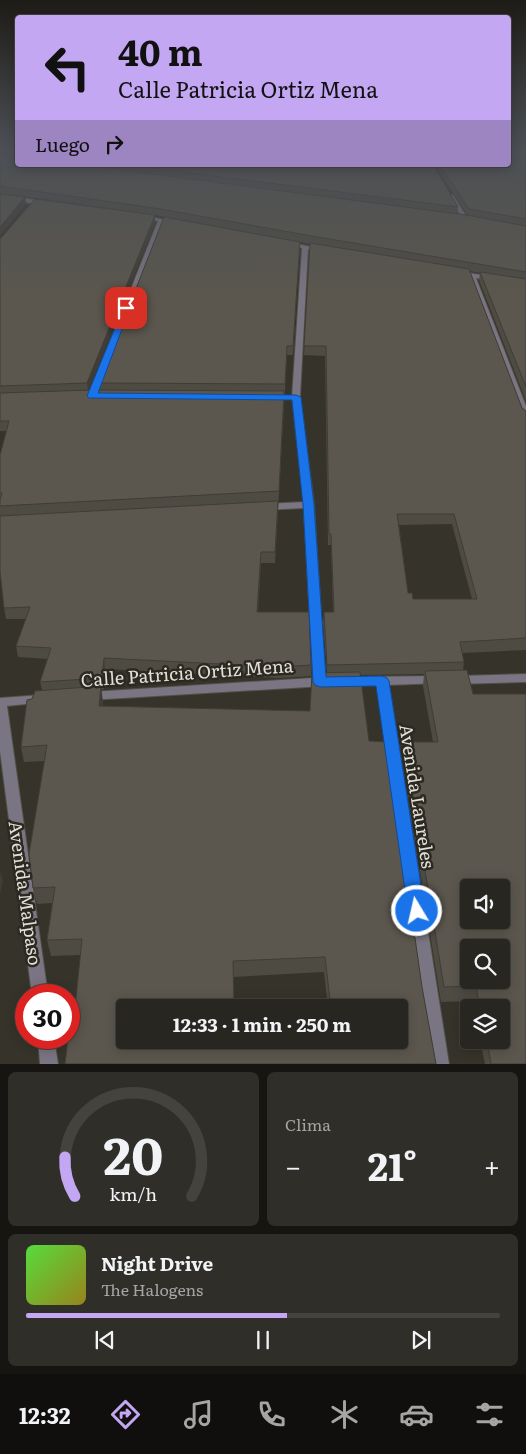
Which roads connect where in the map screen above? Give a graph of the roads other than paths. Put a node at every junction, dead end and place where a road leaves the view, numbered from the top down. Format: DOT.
graph roads {
  1 [pos="11,199"];
  2 [pos="453,199"];
  3 [pos="34,202"];
  4 [pos="54,204"];
  5 [pos="28,208"];
  6 [pos="132,216"];
  7 [pos="455,218"];
  8 [pos="465,219"];
  9 [pos="161,220"];
  10 [pos="474,220"];
  11 [pos="180,224"];
  12 [pos="276,242"];
  13 [pos="305,248"];
  14 [pos="334,252"];
  15 [pos="452,272"];
  16 [pos="472,276"];
  17 [pos="499,280"];
  18 [pos="83,396"];
  19 [pos="92,396"];
  20 [pos="102,396"];
  21 [pos="526,416"];
  22 [pos="309,505"];
  23 [pos="259,508"];
  24 [pos="526,678"];
  25 [pos="382,681"];
  26 [pos="320,682"];
  27 [pos="78,697"];
  28 [pos="58,698"];
  29 [pos="0,702"];
  30 [pos="38,984"];
  31 [pos="47,1049"];
  32 [pos="49,1064"];
  33 [pos="440,1064"];
  1 -- 3 [label="street"];
  2 -- 8 [label="street"];
  3 -- 4 [label="street"];
  3 -- 5 [label="street"];
  6 -- 9 [label="street"];
  7 -- 8 [label="street"];
  8 -- 10 [label="street"];
  9 -- 11 [label="street"];
  9 -- 19 [label="street"];
  12 -- 13 [label="street"];
  13 -- 14 [label="street"];
  13 -- 22 [label="street"];
  15 -- 16 [label="street"];
  16 -- 17 [label="street"];
  16 -- 21 [label="street"];
  18 -- 19 [label="street"];
  19 -- 20 [label="street"];
  22 -- 23 [label="street"];
  22 -- 26 [label="street"];
  24 -- 25 [label="street, Calle Patricia Ortiz Mena"];
  25 -- 26 [label="street, Calle Patricia Ortiz Mena"];
  25 -- 33 [label="street, Avenida Laureles"];
  26 -- 27 [label="street, Calle Patricia Ortiz Mena"];
  28 -- 29 [label="street"];
  29 -- 30 [label="street, Avenida Malpaso"];
  31 -- 32 [label="street"];
}
